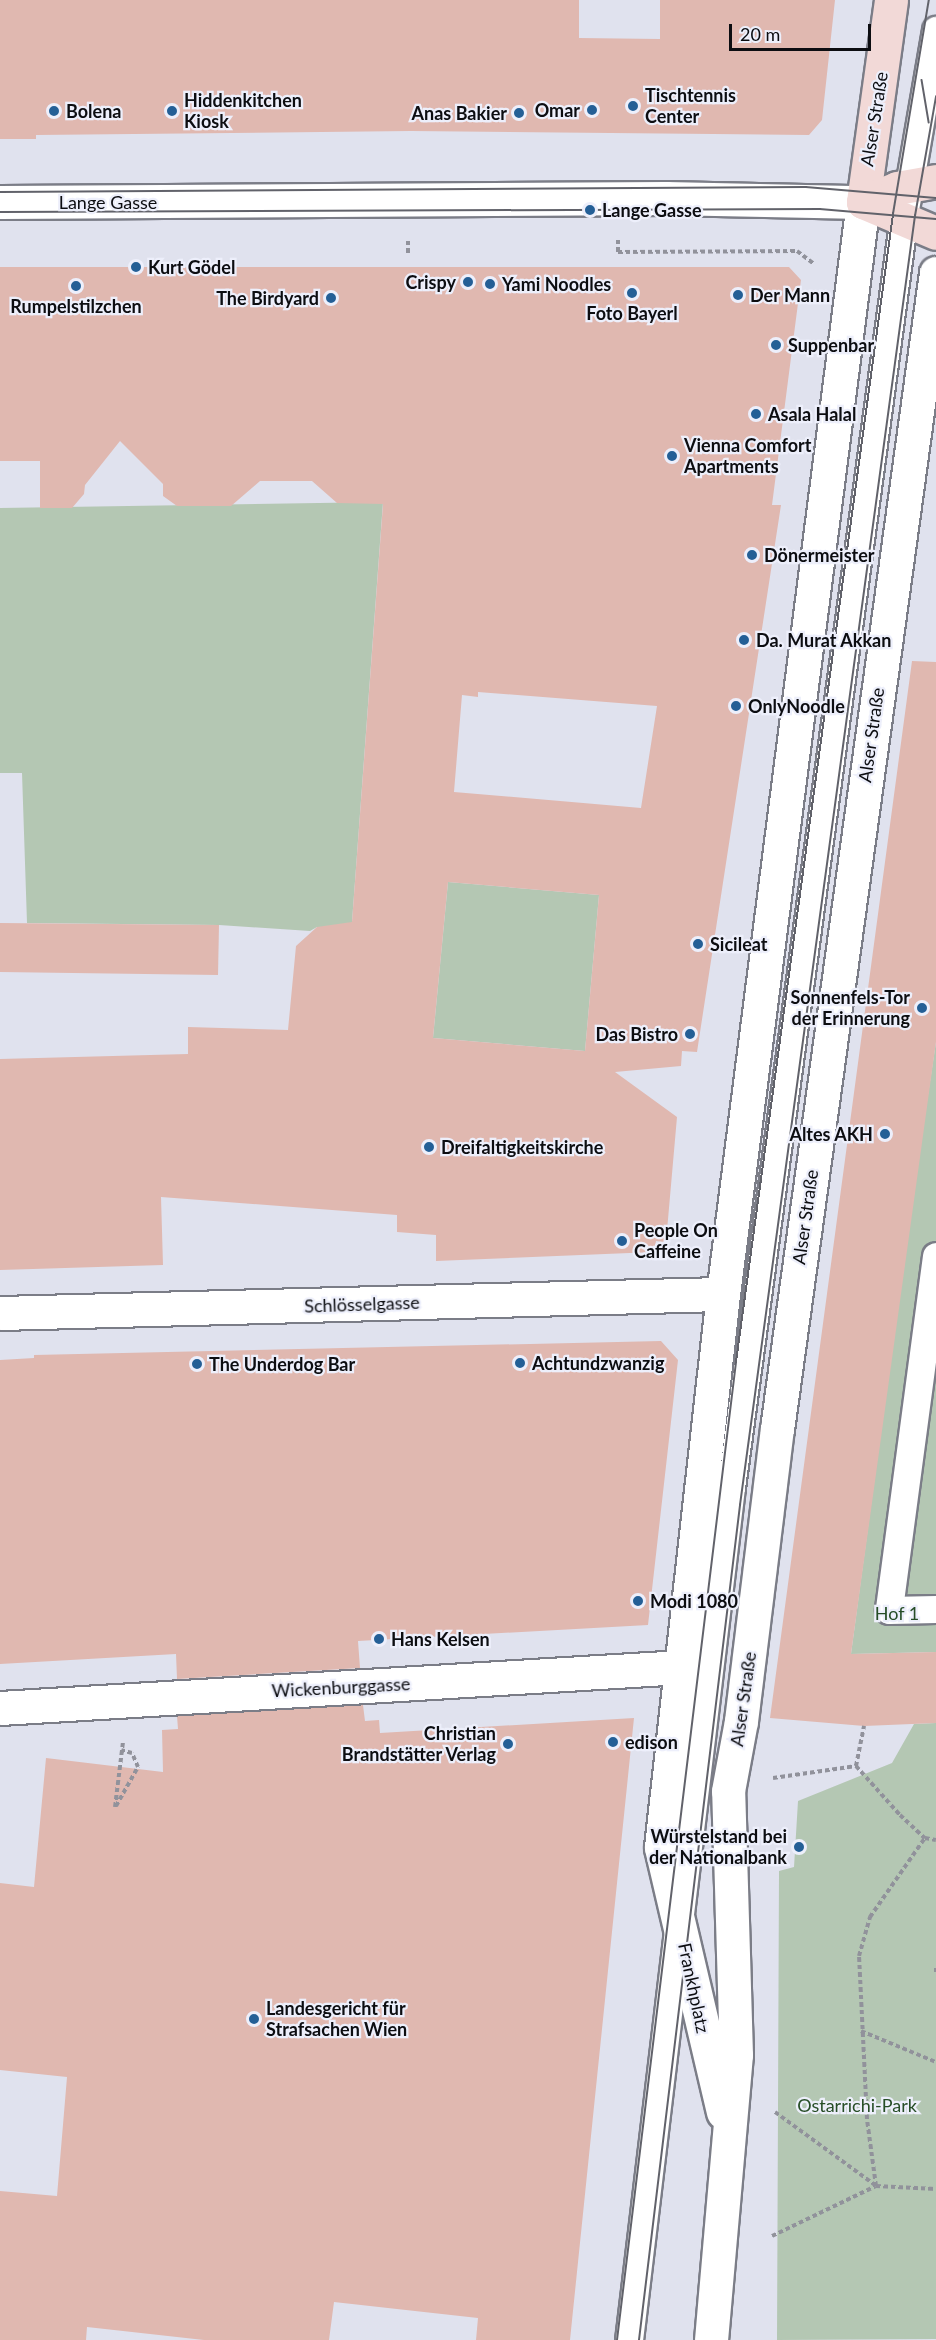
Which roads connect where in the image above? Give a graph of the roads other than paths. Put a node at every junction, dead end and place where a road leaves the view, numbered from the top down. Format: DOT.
graph roads {
  1 [pos="891,0"];
  2 [pos="936,30"];
  3 [pos="922,183"];
  4 [pos="0,202"];
  5 [pos="863,202"];
  6 [pos="903,222"];
  7 [pos="936,233"];
  8 [pos="936,273"];
  9 [pos="936,1256"];
  10 [pos="723,1293"];
  11 [pos="0,1313"];
  12 [pos="936,1609"];
  13 [pos="682,1667"];
  14 [pos="0,1708"];
  15 [pos="661,1847"];
  16 [pos="679,1920"];
  17 [pos="736,2055"];
  18 [pos="728,2129"];
  19 [pos="628,2340"];
  20 [pos="711,2340"];
  1 -- 5 [label="main road, Alser Straße"];
  2 -- 3 [label="lane"];
  3 -- 5 [label="main road, Alser Straße"];
  3 -- 6 [label="lane"];
  4 -- 5 [label="street, Lange Gasse"];
  5 -- 6 [label="main road"];
  5 -- 10 [label="street, Alser Straße"];
  6 -- 7 [label="main road"];
  6 -- 16 [label="lane"];
  8 -- 17 [label="street, Alser Straße"];
  9 -- 12 [label="lane"];
  10 -- 11 [label="street, Schlösselgasse"];
  10 -- 13 [label="street, Alser Straße"];
  13 -- 14 [label="street, Wickenburggasse"];
  13 -- 15 [label="street, Alser Straße"];
  15 -- 16 [label="street, Frankhplatz"];
  16 -- 18 [label="street, Frankhplatz"];
  16 -- 19 [label="lane"];
  17 -- 18 [label="street, Frankhplatz"];
  18 -- 20 [label="street, Frankhplatz"];
}
